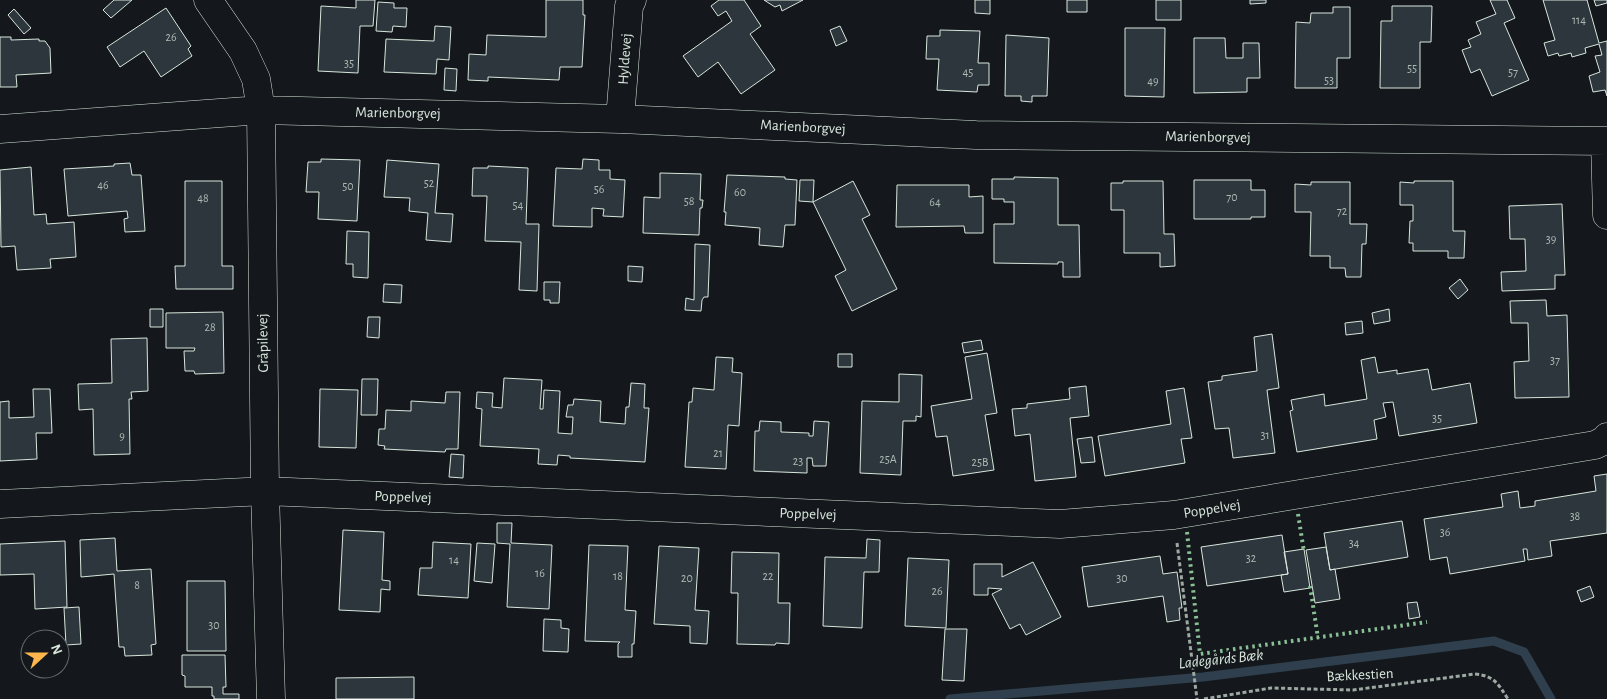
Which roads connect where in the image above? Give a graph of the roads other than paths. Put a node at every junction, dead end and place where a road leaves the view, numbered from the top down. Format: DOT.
graph roads {
  1 [pos="208,0"];
  2 [pos="632,0"];
  3 [pos="261,110"];
  4 [pos="620,119"];
  5 [pos="0,129"];
  6 [pos="1606,141"];
  7 [pos="1607,215"];
  8 [pos="1607,437"];
  9 [pos="265,491"];
  10 [pos="0,504"];
  11 [pos="270,699"];
  1 -- 3 [label="street, Gråpilevej"];
  2 -- 4 [label="street, Hyldevej"];
  3 -- 4 [label="street, Marienborgvej"];
  3 -- 5 [label="street, Marienborgvej"];
  3 -- 9 [label="street, Gråpilevej"];
  4 -- 6 [label="street, Marienborgvej"];
  6 -- 7 [label="street"];
  8 -- 9 [label="street, Poppelvej"];
  9 -- 10 [label="street, Poppelvej"];
  9 -- 11 [label="street, Gråpilevej"];
}
